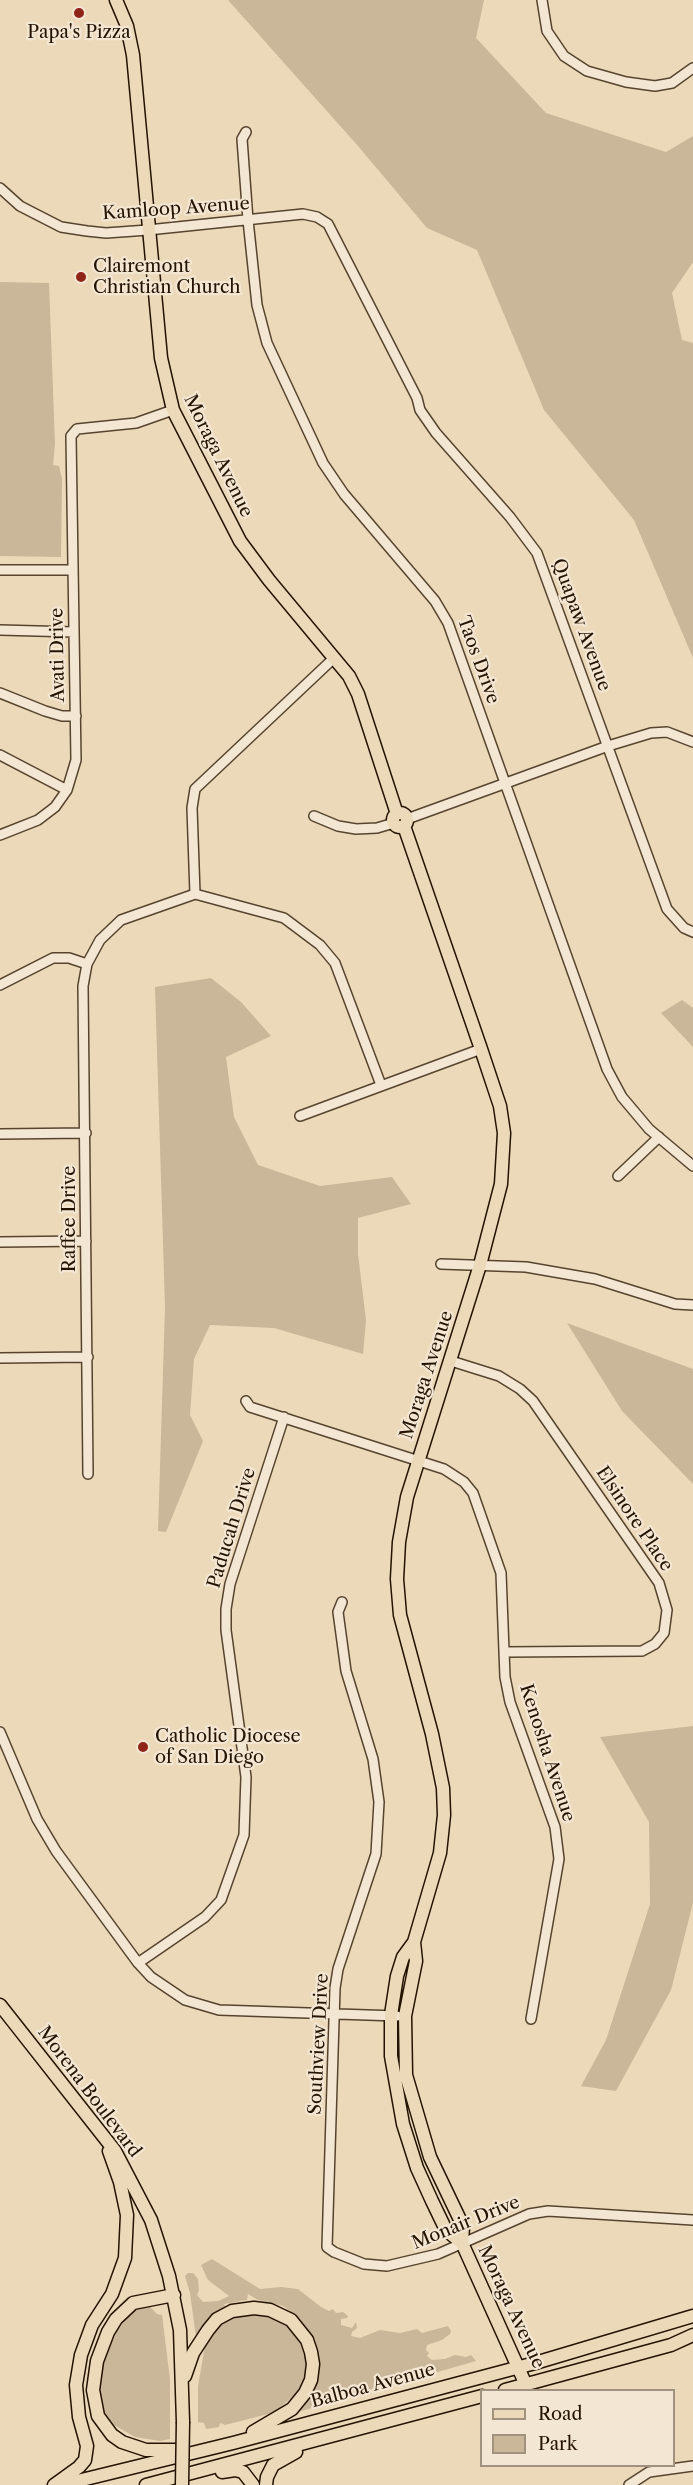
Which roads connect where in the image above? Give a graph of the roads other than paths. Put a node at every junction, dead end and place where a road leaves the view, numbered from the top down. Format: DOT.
graph roads {
  1 [pos="116,0"];
  2 [pos="542,0"];
  3 [pos="693,68"];
  4 [pos="246,132"];
  5 [pos="0,188"];
  6 [pos="248,220"];
  7 [pos="328,224"];
  8 [pos="148,230"];
  9 [pos="173,410"];
  10 [pos="0,570"];
  11 [pos="72,570"];
  12 [pos="0,630"];
  13 [pos="74,632"];
  14 [pos="334,658"];
  15 [pos="0,693"];
  16 [pos="76,716"];
  17 [pos="693,742"];
  18 [pos="608,746"];
  19 [pos="0,755"];
  20 [pos="504,783"];
  21 [pos="67,790"];
  22 [pos="314,816"];
  23 [pos="400,821"];
  24 [pos="0,835"];
  25 [pos="195,894"];
  26 [pos="693,932"];
  27 [pos="87,964"];
  28 [pos="0,985"];
  29 [pos="482,1048"];
  30 [pos="381,1085"];
  31 [pos="300,1116"];
  32 [pos="86,1132"];
  33 [pos="0,1134"];
  34 [pos="658,1137"];
  35 [pos="693,1166"];
  36 [pos="618,1176"];
  37 [pos="86,1241"];
  38 [pos="0,1242"];
  39 [pos="441,1264"];
  40 [pos="480,1265"];
  41 [pos="693,1305"];
  42 [pos="88,1357"];
  43 [pos="0,1358"];
  44 [pos="451,1361"];
  45 [pos="246,1401"];
  46 [pos="284,1417"];
  47 [pos="418,1461"];
  48 [pos="88,1474"];
  49 [pos="342,1602"];
  50 [pos="505,1652"];
  51 [pos="0,1732"];
  52 [pos="414,1942"];
  53 [pos="138,1963"];
  54 [pos="0,2006"];
  55 [pos="335,2013"];
  56 [pos="391,2015"];
  57 [pos="405,2016"];
  58 [pos="531,2019"];
  59 [pos="102,2133"];
  60 [pos="693,2220"];
  61 [pos="462,2243"];
  62 [pos="327,2247"];
  63 [pos="174,2295"];
  64 [pos="693,2316"];
  65 [pos="693,2335"];
  66 [pos="520,2366"];
  67 [pos="183,2380"];
  68 [pos="526,2385"];
  69 [pos="512,2389"];
  70 [pos="480,2398"];
  71 [pos="319,2440"];
  72 [pos="233,2443"];
  73 [pos="207,2449"];
  74 [pos="693,2466"];
  75 [pos="150,2484"];
  76 [pos="54,2485"];
  77 [pos="61,2485"];
  78 [pos="182,2485"];
  79 [pos="253,2485"];
  80 [pos="266,2485"];
  81 [pos="629,2485"];
  1 -- 8 [label="main road, Moraga Avenue"];
  2 -- 3 [label="street"];
  4 -- 6 [label="street, Taos Drive"];
  5 -- 8 [label="street, Kamloop Avenue"];
  6 -- 7 [label="street, Kamloop Avenue"];
  6 -- 8 [label="street, Kamloop Avenue"];
  6 -- 20 [label="street, Taos Drive"];
  7 -- 18 [label="street, Quapaw Avenue"];
  8 -- 9 [label="main road, Moraga Avenue"];
  9 -- 11 [label="street, Avati Drive"];
  9 -- 14 [label="main road, Moraga Avenue"];
  10 -- 11 [label="street"];
  11 -- 13 [label="street, Avati Drive"];
  12 -- 13 [label="street"];
  13 -- 16 [label="street, Avati Drive"];
  14 -- 23 [label="main road, Moraga Avenue"];
  14 -- 25 [label="street"];
  15 -- 16 [label="street"];
  16 -- 21 [label="street, Avati Drive"];
  17 -- 18 [label="street"];
  18 -- 20 [label="street"];
  18 -- 26 [label="street, Quapaw Avenue"];
  19 -- 21 [label="street"];
  20 -- 23 [label="street"];
  20 -- 34 [label="street, Taos Drive"];
  21 -- 24 [label="street, Avati Drive"];
  22 -- 23 [label="street"];
  23 -- 29 [label="main road, Moraga Avenue"];
  25 -- 27 [label="street"];
  25 -- 30 [label="street"];
  27 -- 28 [label="street"];
  27 -- 32 [label="street, Raffee Drive"];
  29 -- 30 [label="street"];
  29 -- 40 [label="main road, Moraga Avenue"];
  30 -- 31 [label="street"];
  32 -- 33 [label="street"];
  32 -- 37 [label="street, Raffee Drive"];
  34 -- 35 [label="street, Taos Drive"];
  34 -- 36 [label="street"];
  37 -- 38 [label="street"];
  37 -- 42 [label="street, Raffee Drive"];
  39 -- 40 [label="street"];
  40 -- 41 [label="street"];
  40 -- 44 [label="main road, Moraga Avenue"];
  42 -- 43 [label="street"];
  42 -- 48 [label="street, Raffee Drive"];
  44 -- 47 [label="main road, Moraga Avenue"];
  44 -- 50 [label="street, Elsinore Place"];
  45 -- 46 [label="street, Kenosha Avenue"];
  46 -- 47 [label="street, Kenosha Avenue"];
  46 -- 53 [label="street, Paducah Drive"];
  47 -- 50 [label="street, Kenosha Avenue"];
  47 -- 52 [label="main road, Moraga Avenue"];
  49 -- 55 [label="street, Southview Drive"];
  50 -- 58 [label="street, Kenosha Avenue"];
  51 -- 53 [label="street"];
  52 -- 56 [label="main road, Moraga Avenue"];
  52 -- 57 [label="main road, Moraga Avenue"];
  53 -- 55 [label="street"];
  54 -- 59 [label="main road, Morena Boulevard"];
  55 -- 56 [label="street"];
  55 -- 62 [label="street, Southview Drive"];
  56 -- 57 [label="street"];
  56 -- 61 [label="main road, Moraga Avenue"];
  57 -- 61 [label="main road, Moraga Avenue"];
  59 -- 63 [label="main road, Morena Boulevard"];
  59 -- 76 [label="main road"];
  60 -- 61 [label="street, Monair Drive"];
  61 -- 62 [label="street, Monair Drive"];
  61 -- 66 [label="main road, Moraga Avenue"];
  63 -- 67 [label="main road, Morena Boulevard"];
  63 -- 73 [label="main road"];
  64 -- 66 [label="main road, Balboa Avenue"];
  65 -- 68 [label="main road"];
  66 -- 68 [label="main road, Moraga Avenue"];
  66 -- 72 [label="main road, Balboa Avenue"];
  67 -- 72 [label="main road"];
  67 -- 78 [label="main road, Morena Boulevard, bridge"];
  68 -- 69 [label="main road"];
  70 -- 71 [label="main road, Balboa Avenue"];
  71 -- 75 [label="main road, Balboa Avenue"];
  71 -- 80 [label="main road"];
  72 -- 73 [label="main road, Balboa Avenue"];
  73 -- 77 [label="main road, Balboa Avenue"];
  74 -- 81 [label="street"];
  75 -- 79 [label="main road"];
}
